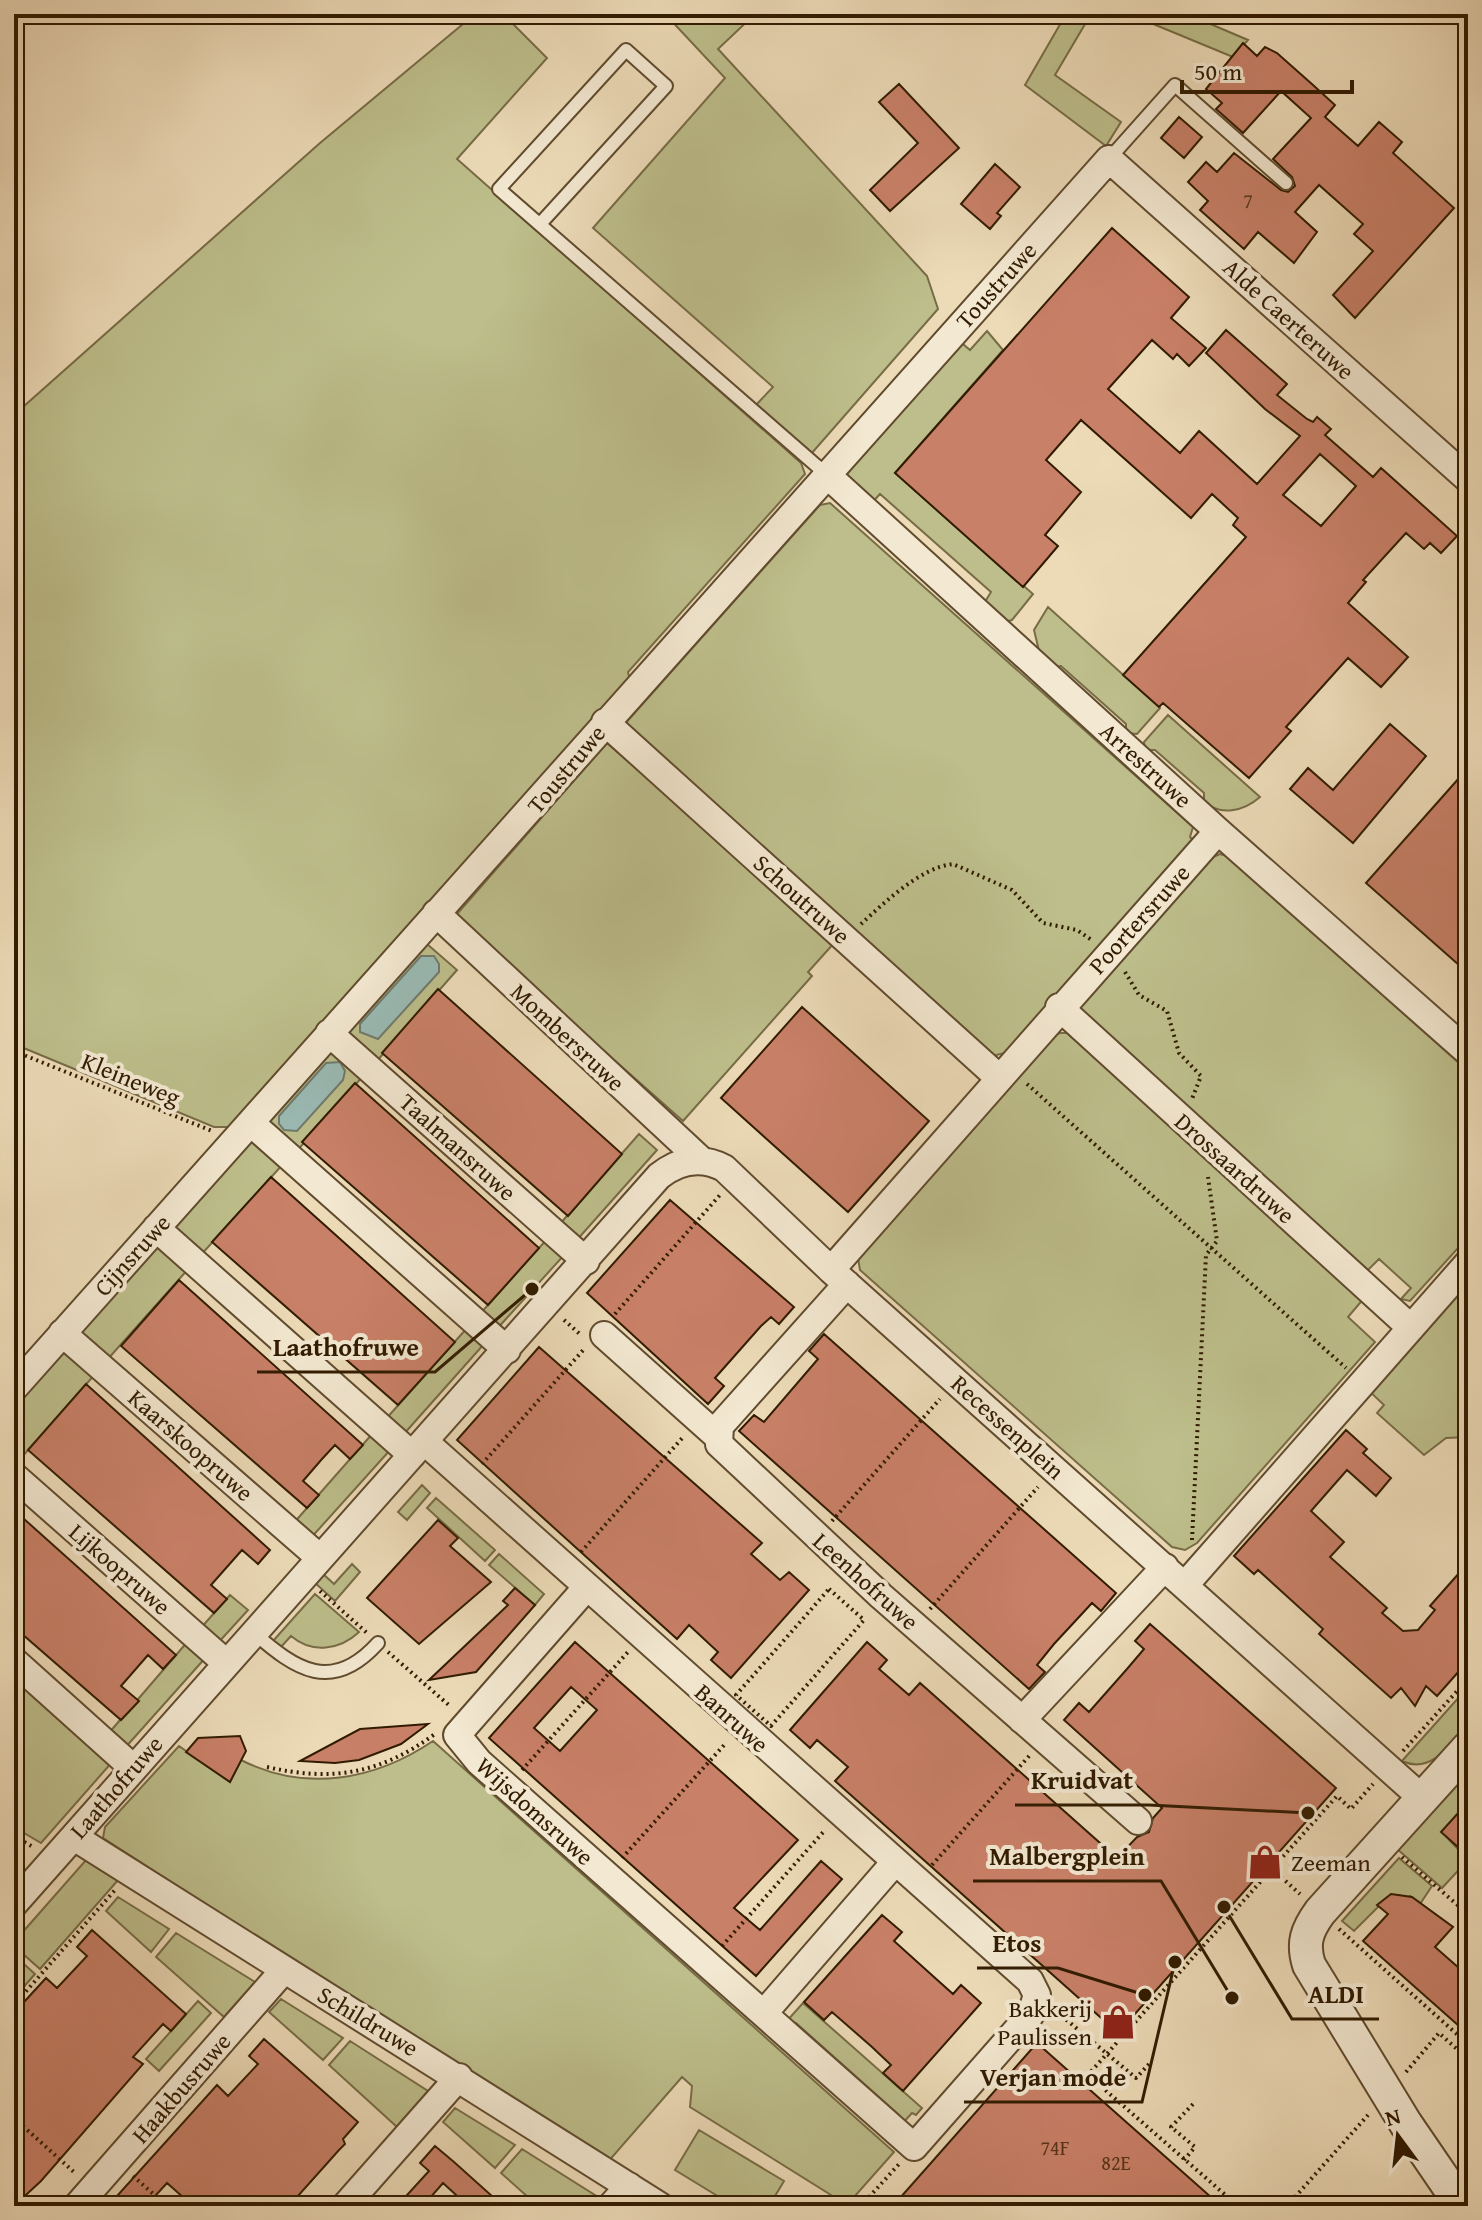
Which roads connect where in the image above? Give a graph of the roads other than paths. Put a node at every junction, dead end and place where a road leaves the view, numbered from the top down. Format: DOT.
graph roads {
  1 [pos="1109,159"];
  2 [pos="1286,183"];
  3 [pos="540,224"];
  4 [pos="826,474"];
  5 [pos="1468,479"];
  6 [pos="605,722"];
  7 [pos="1218,831"];
  8 [pos="436,913"];
  9 [pos="1059,1007"];
  10 [pos="329,1033"];
  11 [pos="1468,1052"];
  12 [pos="1003,1072"];
  13 [pos="242,1131"];
  14 [pos="701,1160"];
  15 [pos="156,1228"];
  16 [pos="586,1261"];
  17 [pos="1468,1263"];
  18 [pos="839,1277"];
  19 [pos="1411,1328"];
  20 [pos="62,1333"];
  21 [pos="597,1339"];
  22 [pos="507,1350"];
  23 [pos="14,1388"];
  24 [pos="708,1428"];
  25 [pos="419,1449"];
  26 [pos="14,1476"];
  27 [pos="320,1558"];
  28 [pos="1165,1567"];
  29 [pos="1188,1581"];
  30 [pos="586,1588"];
  31 [pos="253,1632"];
  32 [pos="378,1643"];
  33 [pos="14,1661"];
  34 [pos="225,1662"];
  35 [pos="1022,1720"];
  36 [pos="1468,1748"];
  37 [pos="132,1767"];
  38 [pos="1423,1799"];
  39 [pos="1138,1821"];
  40 [pos="74,1837"];
  41 [pos="895,1862"];
  42 [pos="14,1904"];
  43 [pos="284,1970"];
  44 [pos="764,2013"];
  45 [pos="459,2077"];
  46 [pos="914,2147"];
  47 [pos="629,2186"];
  48 [pos="85,2197"];
  49 [pos="1457,2205"];
  50 [pos="345,2206"];
  51 [pos="611,2206"];
  52 [pos="660,2206"];
  1 -- 2 [label="lane"];
  1 -- 4 [label="street, Toustruwe"];
  1 -- 5 [label="street, Alde Caerteruwe"];
  3 -- 3 [label="lane"];
  3 -- 4 [label="lane"];
  4 -- 6 [label="street, Toustruwe"];
  4 -- 7 [label="street, Arrestruwe"];
  6 -- 8 [label="street, Toustruwe"];
  6 -- 12 [label="street, Schoutruwe"];
  7 -- 9 [label="street, Poortersruwe"];
  7 -- 11 [label="street, Arrestruwe"];
  8 -- 10 [label="street, Toustruwe"];
  8 -- 14 [label="street, Mombersruwe"];
  9 -- 12 [label="street"];
  9 -- 19 [label="street, Drossaardruwe"];
  10 -- 13 [label="street, Toustruwe"];
  10 -- 16 [label="street, Taalmansruwe"];
  12 -- 18 [label="street"];
  13 -- 15 [label="street, Cijnsruwe"];
  13 -- 22 [label="street"];
  14 -- 16 [label="street, Laathofruwe"];
  14 -- 18 [label="street, Recessenplein"];
  15 -- 20 [label="street, Cijnsruwe"];
  15 -- 25 [label="street, Banruwe"];
  16 -- 22 [label="street, Laathofruwe"];
  17 -- 19 [label="street"];
  18 -- 24 [label="street"];
  18 -- 28 [label="street, Recessenplein"];
  19 -- 29 [label="street"];
  20 -- 23 [label="street, Cijnsruwe"];
  20 -- 27 [label="street, Kaarskoopruwe"];
  21 -- 24 [label="street, Leenhofruwe"];
  22 -- 25 [label="street, Laathofruwe"];
  24 -- 35 [label="street, Leenhofruwe"];
  25 -- 27 [label="street, Laathofruwe"];
  25 -- 30 [label="street, Banruwe"];
  26 -- 34 [label="street, Lijkoopruwe"];
  27 -- 31 [label="street, Laathofruwe"];
  28 -- 29 [label="street, Recessenplein"];
  28 -- 35 [label="street"];
  29 -- 38 [label="street, Recessenplein"];
  30 -- 41 [label="street, Banruwe"];
  30 -- 44 [label="street, Wijsdomsruwe"];
  31 -- 32 [label="lane"];
  31 -- 34 [label="street, Laathofruwe"];
  33 -- 37 [label="street"];
  34 -- 37 [label="street, Laathofruwe"];
  35 -- 39 [label="street, Leenhofruwe"];
  36 -- 38 [label="street"];
  37 -- 40 [label="street, Laathofruwe"];
  38 -- 49 [label="street"];
  40 -- 42 [label="street, Laathofruwe"];
  40 -- 43 [label="street, Schildruwe"];
  41 -- 44 [label="street"];
  41 -- 46 [label="street, Banruwe"];
  43 -- 45 [label="street, Schildruwe"];
  43 -- 48 [label="street, Haakbusruwe"];
  44 -- 46 [label="street, Wijsdomsruwe"];
  45 -- 47 [label="street, Schildruwe"];
  45 -- 50 [label="street"];
  47 -- 51 [label="street"];
  47 -- 52 [label="street, Schildruwe"];
}
